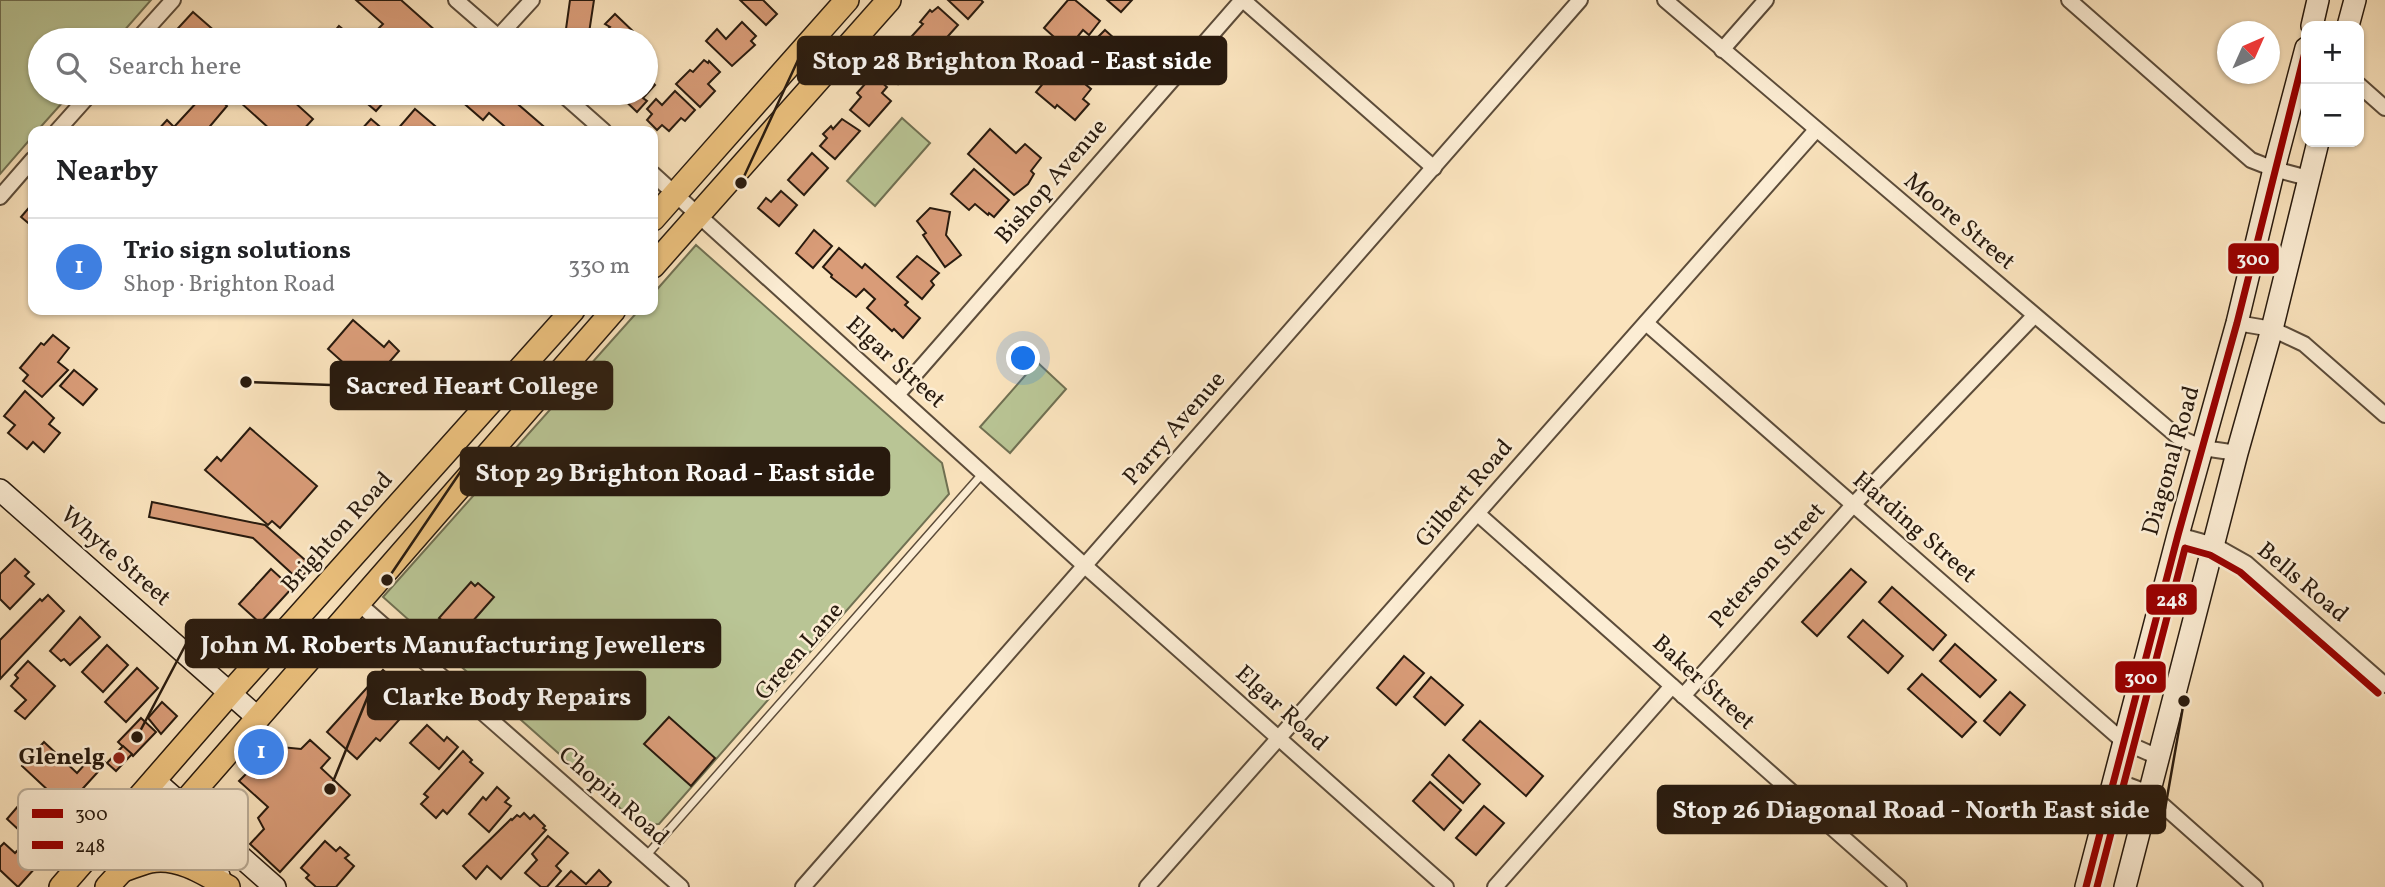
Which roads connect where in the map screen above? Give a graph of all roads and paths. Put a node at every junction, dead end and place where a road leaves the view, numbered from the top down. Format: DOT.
graph roads {
  1 [pos="173,0"];
  2 [pos="456,0"];
  3 [pos="532,0"];
  4 [pos="847,0"];
  5 [pos="889,0"];
  6 [pos="1243,0"];
  7 [pos="1580,0"];
  8 [pos="1665,0"];
  9 [pos="1766,0"];
  10 [pos="2069,0"];
  11 [pos="2318,0"];
  12 [pos="2355,0"];
  13 [pos="2313,21"];
  14 [pos="2349,21"];
  15 [pos="148,28"];
  16 [pos="488,28"];
  17 [pos="509,28"];
  18 [pos="1722,50"];
  19 [pos="2301,73"];
  20 [pos="2364,89"];
  21 [pos="80,105"];
  22 [pos="575,105"];
  23 [pos="2385,108"];
  24 [pos="61,126"];
  25 [pos="598,126"];
  26 [pos="1816,130"];
  27 [pos="2317,147"];
  28 [pos="28,165"];
  29 [pos="1434,168"];
  30 [pos="2274,169"];
  31 [pos="2308,178"];
  32 [pos="658,179"];
  33 [pos="675,194"];
  34 [pos="0,197"];
  35 [pos="658,213"];
  36 [pos="698,215"];
  37 [pos="658,260"];
  38 [pos="569,315"];
  39 [pos="610,315"];
  40 [pos="2034,316"];
  41 [pos="1646,323"];
  42 [pos="2237,323"];
  43 [pos="2272,329"];
  44 [pos="897,395"];
  45 [pos="2385,415"];
  46 [pos="2203,448"];
  47 [pos="2237,453"];
  48 [pos="984,473"];
  49 [pos="0,490"];
  50 [pos="1853,505"];
  51 [pos="1478,514"];
  52 [pos="2178,535"];
  53 [pos="2214,545"];
  54 [pos="1085,566"];
  55 [pos="357,602"];
  56 [pos="2385,685"];
  57 [pos="1672,686"];
  58 [pos="230,693"];
  59 [pos="1684,696"];
  60 [pos="258,718"];
  61 [pos="1279,738"];
  62 [pos="2123,742"];
  63 [pos="2158,757"];
  64 [pos="2114,780"];
  65 [pos="155,781"];
  66 [pos="148,789"];
  67 [pos="164,789"];
  68 [pos="196,789"];
  69 [pos="2149,793"];
  70 [pos="646,856"];
  71 [pos="248,863"];
  72 [pos="76,870"];
  73 [pos="133,870"];
  74 [pos="196,870"];
  75 [pos="211,870"];
  76 [pos="115,879"];
  77 [pos="61,887"];
  78 [pos="230,887"];
  79 [pos="275,887"];
  80 [pos="681,887"];
  81 [pos="803,887"];
  82 [pos="1147,887"];
  83 [pos="1446,887"];
  84 [pos="1495,887"];
  85 [pos="1899,887"];
  86 [pos="2086,887"];
  87 [pos="2125,887"];
  88 [pos="2255,887"];
  1 -- 15 [label="street"];
  2 -- 16 [label="street"];
  3 -- 17 [label="street"];
  4 -- 33 [label="main road"];
  5 -- 36 [label="main road"];
  6 -- 29 [label="street"];
  6 -- 44 [label="street, Bishop Avenue"];
  7 -- 29 [label="street, Parry Avenue"];
  8 -- 18 [label="street, Moore Street"];
  9 -- 18 [label="street"];
  10 -- 30 [label="street"];
  11 -- 13 [label="main road"];
  12 -- 14 [label="main road"];
  18 -- 26 [label="street, Moore Street"];
  19 -- 30 [label="main road, Diagonal Road"];
  20 -- 23 [label="street"];
  21 -- 24 [label="street"];
  22 -- 25 [label="street"];
  26 -- 40 [label="street, Moore Street"];
  26 -- 41 [label="street, Gilbert Road"];
  27 -- 31 [label="main road"];
  28 -- 34 [label="street"];
  29 -- 54 [label="street, Parry Avenue"];
  30 -- 31 [label="street"];
  30 -- 42 [label="main road, Diagonal Road"];
  31 -- 43 [label="main road"];
  32 -- 33 [label="street, Elgar Street"];
  33 -- 35 [label="main road"];
  33 -- 36 [label="street, Elgar Street"];
  36 -- 37 [label="main road"];
  36 -- 44 [label="street, Elgar Street"];
  38 -- 58 [label="main road, Brighton Road"];
  39 -- 55 [label="main road"];
  40 -- 46 [label="street, Moore Street"];
  40 -- 50 [label="street, Peterson Street"];
  41 -- 50 [label="street, Harding Street"];
  41 -- 51 [label="street, Gilbert Road"];
  42 -- 43 [label="street"];
  42 -- 46 [label="main road, Diagonal Road"];
  43 -- 45 [label="street"];
  43 -- 47 [label="main road"];
  44 -- 48 [label="street, Elgar Street"];
  46 -- 47 [label="street, Moore Street"];
  46 -- 52 [label="main road, Diagonal Road"];
  47 -- 53 [label="main road"];
  48 -- 54 [label="street, Elgar Street"];
  48 -- 70 [label="lane, Green Lane"];
  49 -- 58 [label="main road, Whyte Street"];
  50 -- 59 [label="street, Peterson Street"];
  50 -- 62 [label="street, Harding Street"];
  51 -- 57 [label="street, Baker Street"];
  51 -- 61 [label="street, Gilbert Road"];
  52 -- 53 [label="street, Bells Road"];
  52 -- 62 [label="main road, Diagonal Road"];
  53 -- 56 [label="street, Bells Road"];
  53 -- 63 [label="main road"];
  54 -- 61 [label="street, Elgar Road"];
  54 -- 81 [label="street, Parry Avenue"];
  55 -- 60 [label="main road"];
  55 -- 70 [label="street, Chopin Road"];
  57 -- 59 [label="street, Baker Street"];
  57 -- 84 [label="street"];
  58 -- 60 [label="main road, Whyte Street"];
  58 -- 65 [label="main road, Brighton Road"];
  59 -- 85 [label="street, Baker Street"];
  60 -- 68 [label="main road"];
  61 -- 82 [label="street, Gilbert Road"];
  61 -- 83 [label="street, Elgar Road"];
  62 -- 63 [label="street, Harding Street"];
  62 -- 64 [label="main road, Diagonal Road"];
  63 -- 69 [label="main road"];
  64 -- 69 [label="street"];
  64 -- 86 [label="main road, Diagonal Road"];
  65 -- 66 [label="main road, Brighton Road"];
  65 -- 67 [label="main road"];
  69 -- 87 [label="main road"];
  69 -- 88 [label="street"];
  70 -- 80 [label="street, Chopin Road"];
  71 -- 79 [label="main road"];
  72 -- 77 [label="main road, Brighton Road"];
  73 -- 76 [label="main road"];
  74 -- 78 [label="main road"];
  75 -- 78 [label="main road"];
}
